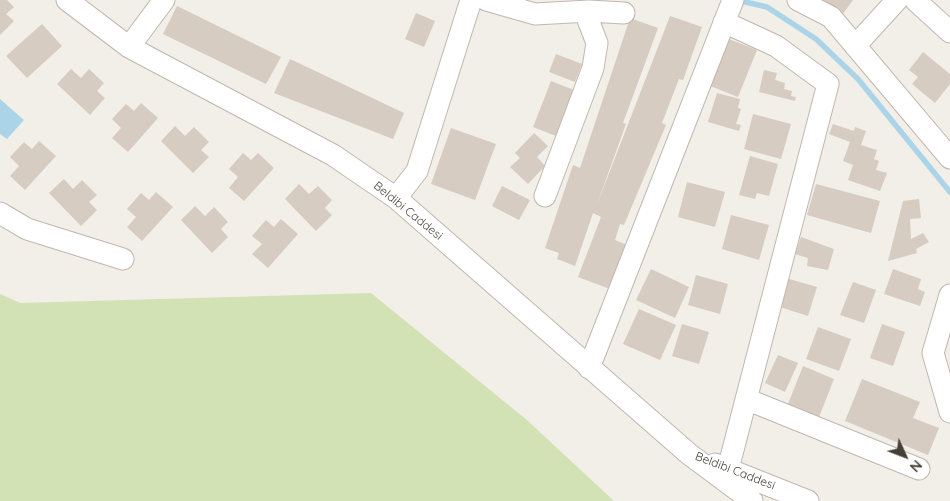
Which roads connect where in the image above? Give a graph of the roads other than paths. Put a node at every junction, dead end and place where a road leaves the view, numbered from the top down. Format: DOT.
graph roads {
  1 [pos="67,0"];
  2 [pos="164,0"];
  3 [pos="471,0"];
  4 [pos="486,0"];
  5 [pos="733,0"];
  6 [pos="798,0"];
  7 [pos="897,0"];
  8 [pos="915,0"];
  9 [pos="586,12"];
  10 [pos="624,13"];
  11 [pos="724,22"];
  12 [pos="950,32"];
  13 [pos="855,46"];
  14 [pos="129,47"];
  15 [pos="950,158"];
  16 [pos="545,196"];
  17 [pos="396,198"];
  18 [pos="0,213"];
  19 [pos="123,259"];
  20 [pos="950,295"];
  21 [pos="589,368"];
  22 [pos="746,399"];
  23 [pos="950,412"];
  24 [pos="689,454"];
  25 [pos="728,469"];
  26 [pos="919,469"];
  27 [pos="752,501"];
  28 [pos="808,501"];
  1 -- 14 [label="street, Beldibi Caddesi"];
  2 -- 14 [label="street"];
  3 -- 17 [label="street"];
  4 -- 9 [label="street"];
  5 -- 11 [label="street"];
  6 -- 13 [label="street"];
  7 -- 13 [label="street"];
  8 -- 12 [label="street"];
  9 -- 10 [label="street"];
  9 -- 16 [label="street"];
  11 -- 21 [label="street"];
  11 -- 22 [label="street"];
  13 -- 15 [label="street"];
  14 -- 17 [label="street, Beldibi Caddesi"];
  17 -- 21 [label="street, Beldibi Caddesi"];
  18 -- 19 [label="street"];
  20 -- 23 [label="street"];
  21 -- 24 [label="street, Beldibi Caddesi"];
  22 -- 25 [label="street"];
  22 -- 26 [label="street"];
  24 -- 25 [label="street, Beldibi Caddesi"];
  24 -- 27 [label="street, Beldibi Caddesi"];
  25 -- 28 [label="street, Beldibi Caddesi"];
}
